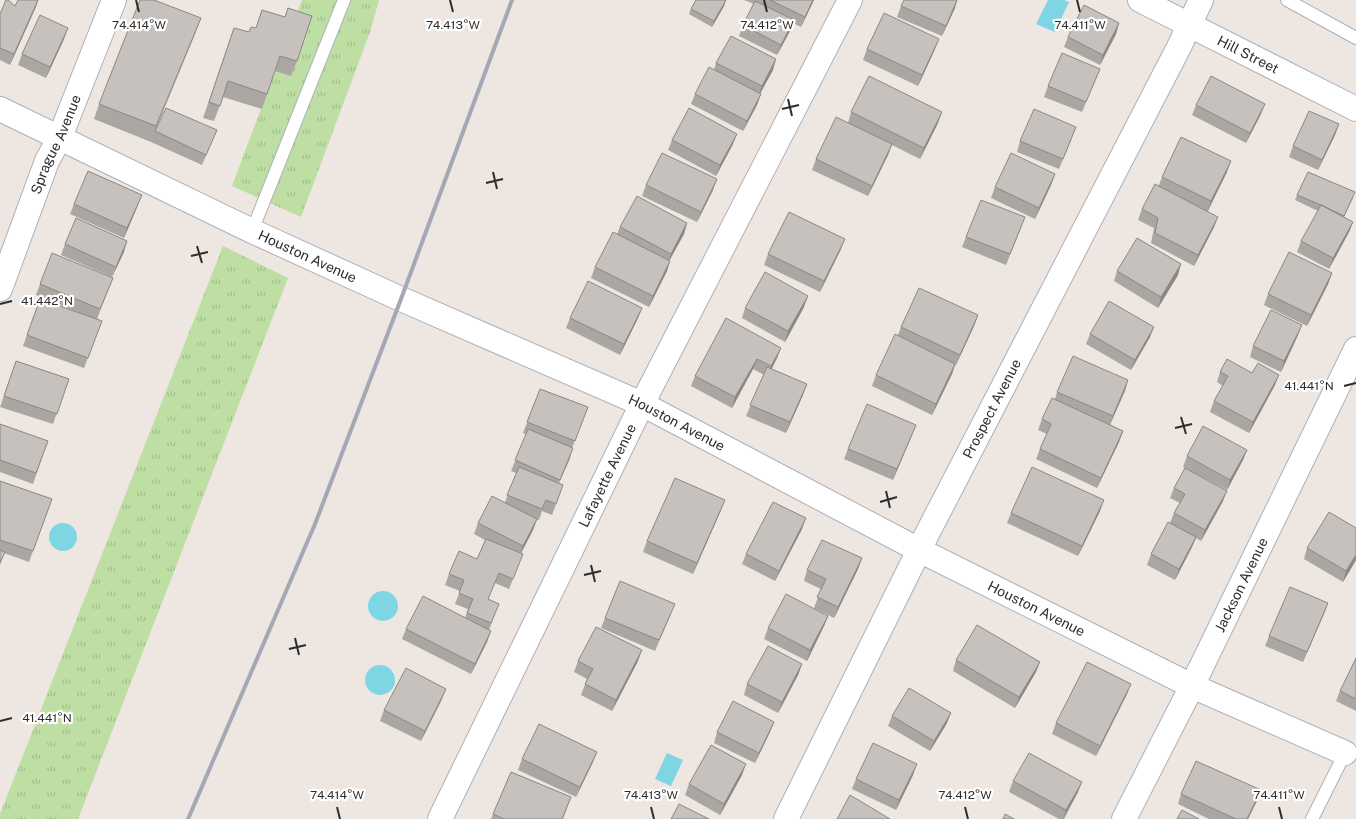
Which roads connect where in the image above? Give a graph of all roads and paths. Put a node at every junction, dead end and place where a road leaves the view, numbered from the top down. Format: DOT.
graph roads {
  1 [pos="114,0"];
  2 [pos="344,0"];
  3 [pos="850,0"];
  4 [pos="1140,0"];
  5 [pos="1200,0"];
  6 [pos="1288,0"];
  7 [pos="1190,26"];
  8 [pos="1356,38"];
  9 [pos="0,109"];
  10 [pos="1356,109"];
  11 [pos="60,137"];
  12 [pos="252,231"];
  13 [pos="0,289"];
  14 [pos="1356,349"];
  15 [pos="642,404"];
  16 [pos="919,550"];
  17 [pos="1192,686"];
  18 [pos="1345,753"];
  19 [pos="440,819"];
  20 [pos="786,819"];
  21 [pos="1124,819"];
  22 [pos="1312,819"];
  1 -- 11 [label="street, Sprague Avenue"];
  2 -- 12 [label="lane"];
  3 -- 15 [label="street, Lafayette Avenue"];
  4 -- 7 [label="street, Hill Street"];
  5 -- 7 [label="street, Prospect Avenue"];
  6 -- 8 [label="lane"];
  7 -- 10 [label="street, Hill Street"];
  7 -- 16 [label="street, Prospect Avenue"];
  9 -- 11 [label="street, Houston Avenue"];
  11 -- 12 [label="street, Houston Avenue"];
  11 -- 13 [label="street, Sprague Avenue"];
  12 -- 15 [label="street, Houston Avenue"];
  14 -- 17 [label="street, Jackson Avenue"];
  15 -- 16 [label="street, Houston Avenue"];
  15 -- 19 [label="street, Lafayette Avenue"];
  16 -- 17 [label="street, Houston Avenue"];
  16 -- 20 [label="street, Prospect Avenue"];
  17 -- 18 [label="street, Houston Avenue"];
  17 -- 21 [label="street, Jackson Avenue"];
  18 -- 22 [label="lane"];
}
